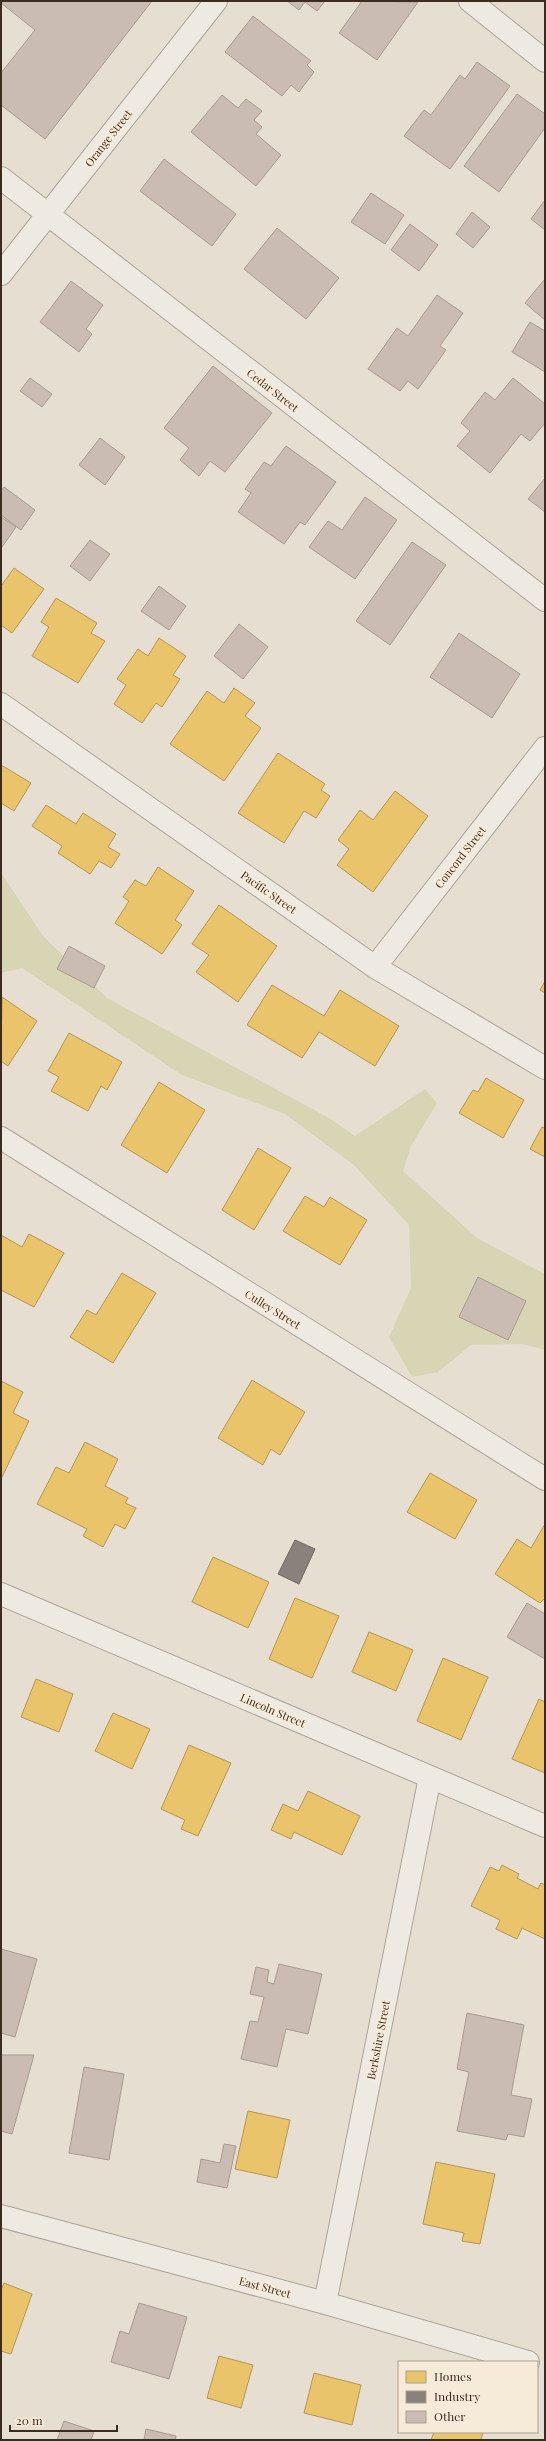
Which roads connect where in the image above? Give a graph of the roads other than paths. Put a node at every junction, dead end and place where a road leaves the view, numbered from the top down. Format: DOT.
graph roads {
  1 [pos="216,1"];
  2 [pos="470,1"];
  3 [pos="545,60"];
  4 [pos="1,178"];
  5 [pos="48,215"];
  6 [pos="1,274"];
  7 [pos="545,600"];
  8 [pos="1,704"];
  9 [pos="545,748"];
  10 [pos="375,966"];
  11 [pos="545,1068"];
  12 [pos="1,1138"];
  13 [pos="545,1479"];
  14 [pos="1,1594"];
  15 [pos="430,1777"];
  16 [pos="545,1826"];
  17 [pos="1,2216"];
  18 [pos="325,2303"];
  19 [pos="525,2361"];
  1 -- 5 [label="street, Orange Street"];
  2 -- 3 [label="street"];
  4 -- 5 [label="street, Cedar Street"];
  5 -- 6 [label="street, Orange Street"];
  5 -- 7 [label="street, Cedar Street"];
  8 -- 10 [label="street, Pacific Street"];
  9 -- 10 [label="street, Concord Street"];
  10 -- 11 [label="street, Pacific Street"];
  12 -- 13 [label="street, Culley Street"];
  14 -- 15 [label="street, Lincoln Street"];
  15 -- 16 [label="street, Lincoln Street"];
  15 -- 18 [label="street, Berkshire Street"];
  17 -- 18 [label="street, East Street"];
  18 -- 19 [label="street, East Street"];
}
